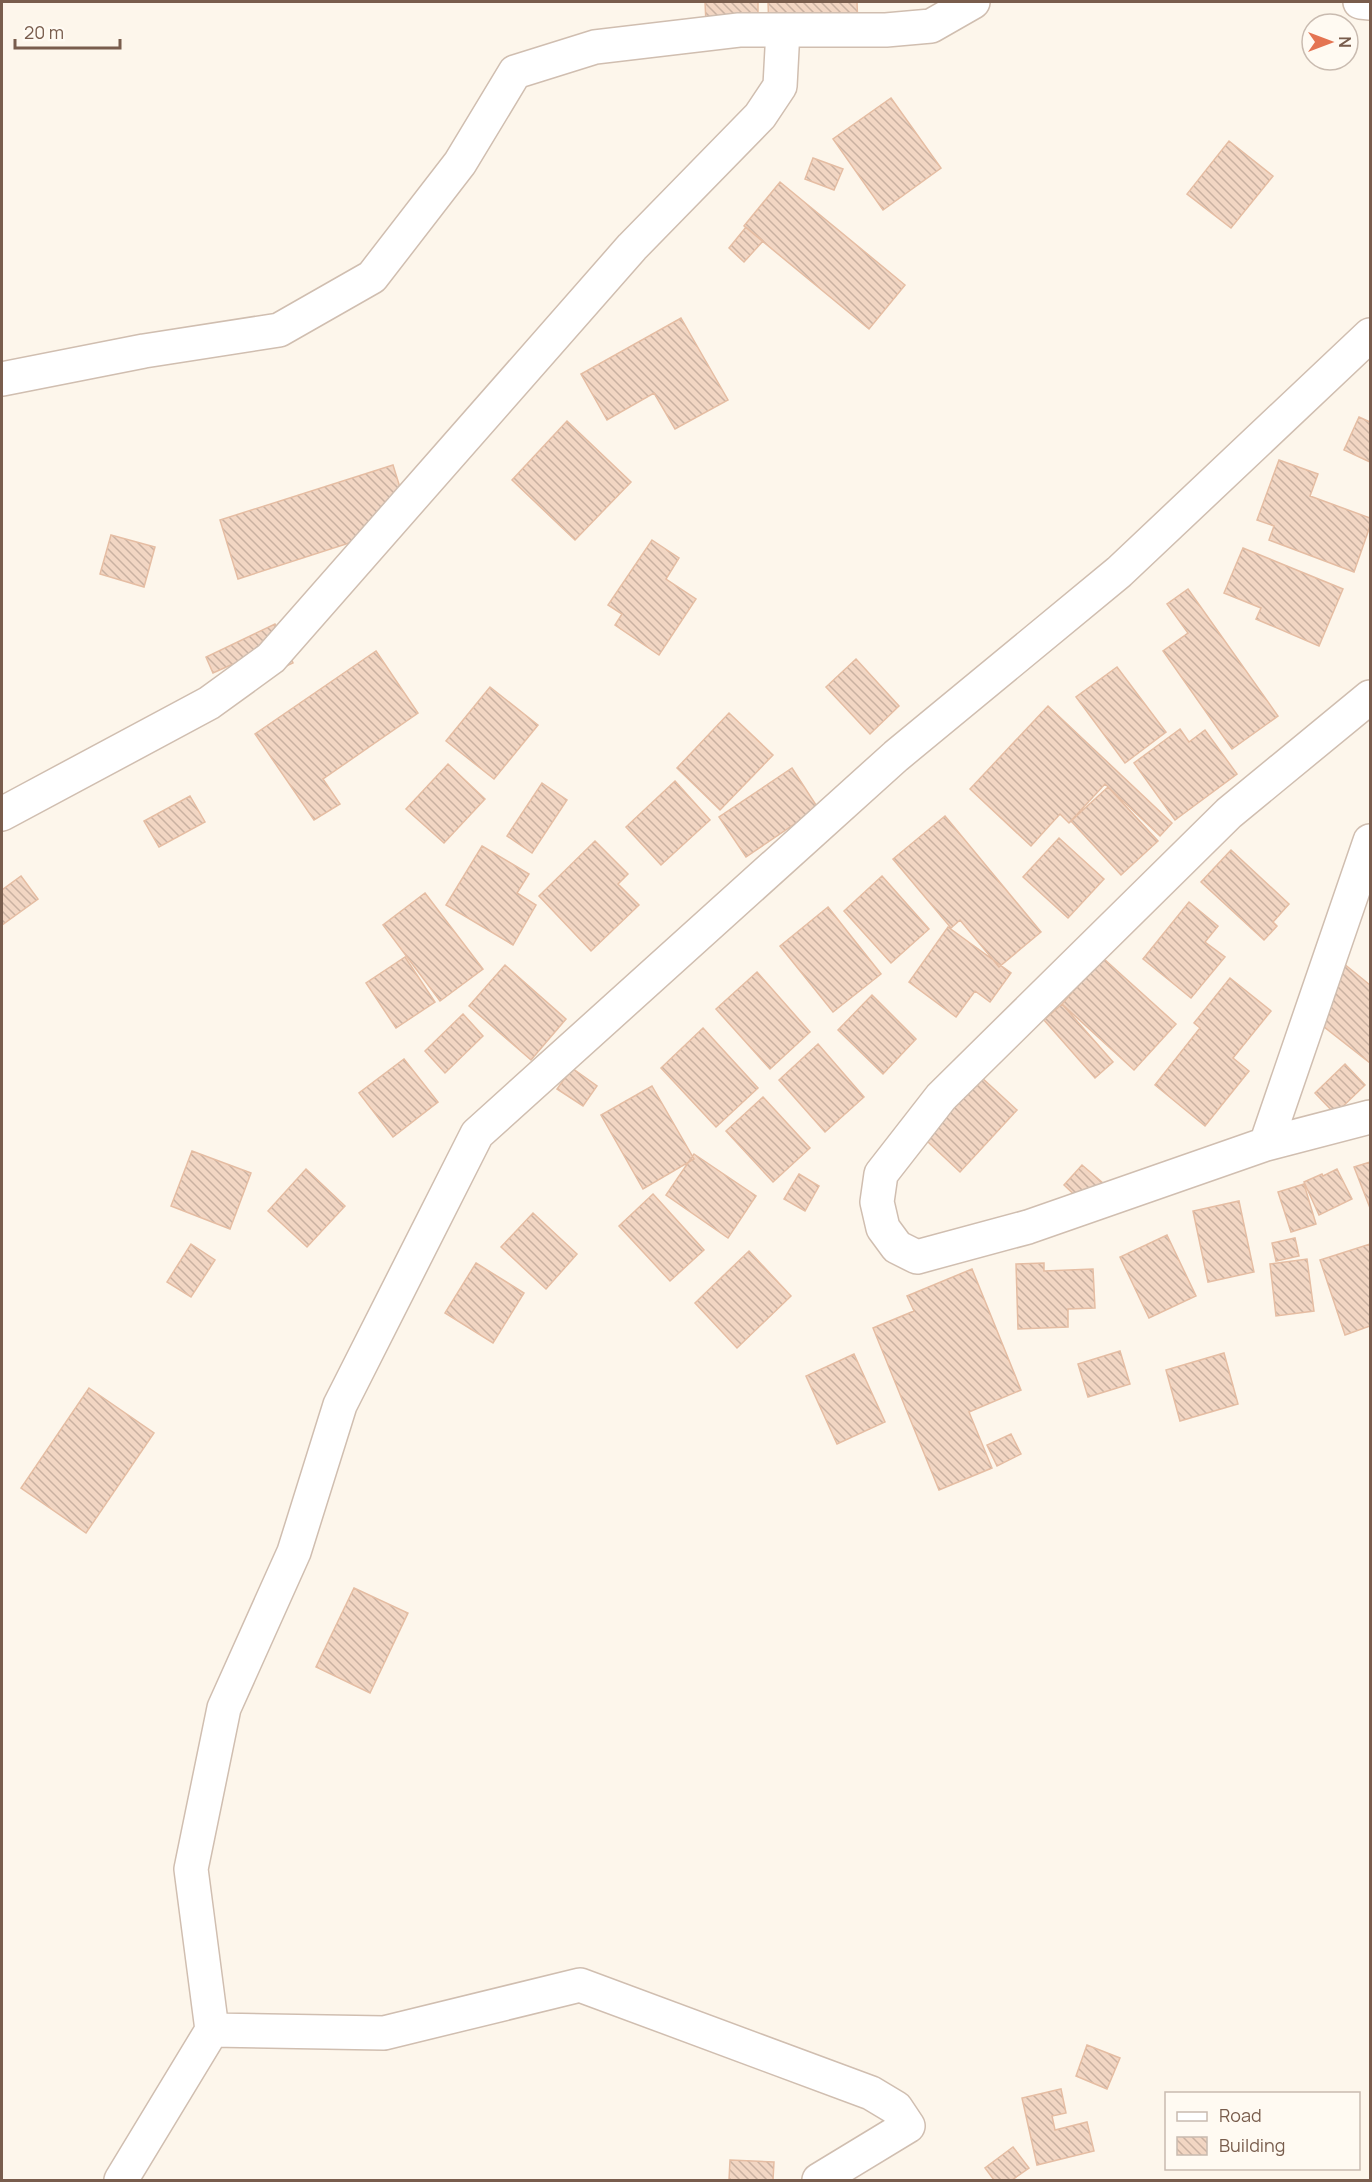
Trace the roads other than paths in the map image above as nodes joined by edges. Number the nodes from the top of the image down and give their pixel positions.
1 (973, 2) edge
2 (1360, 2) edge
3 (1371, 3) edge
4 (783, 30) junction
5 (1371, 335) edge
6 (2, 379) edge
7 (1371, 697) edge
8 (2, 814) edge
9 (1371, 841) edge
10 (1371, 1117) edge
11 (1266, 1144) junction
12 (212, 2030) junction
13 (122, 2181) edge
14 (819, 2181) edge

1 - 4 street
2 - 3 street
4 - 6 street
4 - 8 street
5 - 12 street
7 - 11 street
9 - 11 street
10 - 11 street
12 - 13 street
12 - 14 street

